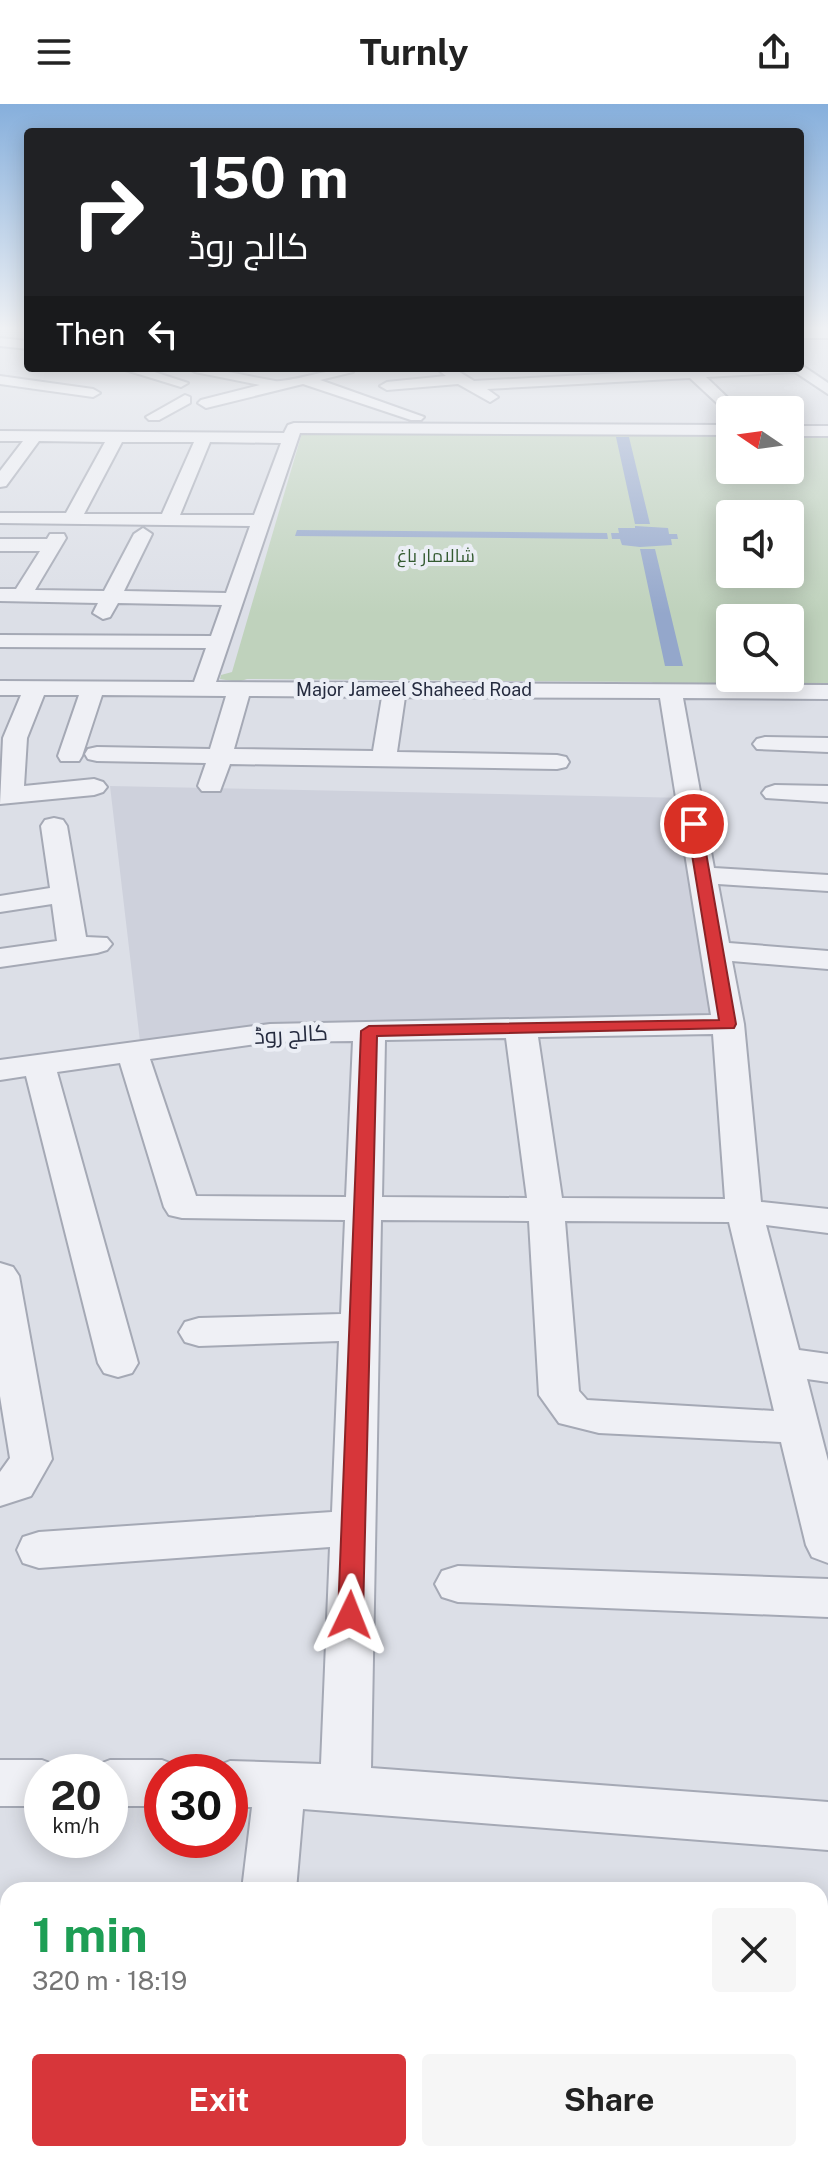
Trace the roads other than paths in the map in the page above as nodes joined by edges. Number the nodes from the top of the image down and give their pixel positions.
1 (255, 422) edge
2 (432, 422) edge
3 (528, 422) edge
4 (290, 425) junction
5 (447, 428) junction
6 (537, 428) junction
7 (716, 430) edge
8 (804, 431) edge
9 (828, 431) edge
10 (0, 436) edge
11 (35, 436) junction
12 (116, 437) junction
13 (204, 437) junction
14 (0, 482) edge
15 (0, 518) edge
16 (72, 519) junction
17 (169, 520) junction
18 (263, 521) junction
19 (143, 534) dead end
20 (0, 545) edge
21 (0, 595) edge
22 (22, 595) junction
23 (111, 597) junction
24 (234, 599) junction
25 (0, 641) edge
26 (88, 642) junction
27 (219, 642) junction
28 (0, 688) edge
29 (35, 688) junction
30 (93, 688) junction
31 (203, 688) junction
32 (240, 688) junction
33 (395, 689) junction
34 (670, 690) junction
35 (828, 692) edge
36 (765, 744) dead end
37 (828, 745) edge
38 (97, 754) dead end
39 (70, 756) dead end
40 (220, 756) junction
41 (384, 759) junction
42 (557, 762) dead end
43 (211, 786) dead end
44 (94, 787) dead end
45 (775, 793) dead end
46 (828, 794) edge
47 (5, 796) edge
48 (54, 826) dead end
49 (703, 875) junction
50 (828, 883) edge
51 (64, 894) junction
52 (0, 904) edge
53 (715, 951) junction
54 (0, 958) edge
55 (828, 960) edge
56 (728, 1024) junction
57 (521, 1029) junction
58 (369, 1031) junction
59 (132, 1052) junction
60 (39, 1065) junction
61 (0, 1070) edge
62 (364, 1208) junction
63 (546, 1209) junction
64 (744, 1211) junction
65 (828, 1221) edge
66 (0, 1276) edge
67 (360, 1327) junction
68 (199, 1332) dead end
69 (780, 1362) junction
70 (118, 1363) dead end
71 (828, 1368) edge
72 (798, 1427) junction
73 (0, 1489) edge
74 (353, 1528) junction
75 (828, 1545) edge
76 (39, 1550) dead end
77 (458, 1584) dead end
78 (828, 1598) edge
79 (0, 1783) edge
80 (24, 1783) edge
81 (248, 1784) edge
82 (280, 1784) junction
83 (345, 1789) junction
84 (828, 1826) edge
85 (270, 1882) edge

1 - 4 street
2 - 5 street
3 - 6 street
4 - 5 street
4 - 13 street
4 - 18 street
5 - 6 street
6 - 7 street
8 - 9 street
10 - 11 street
11 - 12 street
11 - 14 street
12 - 13 street
12 - 16 street
13 - 17 street
15 - 16 street
16 - 17 street
17 - 18 street
18 - 24 street
19 - 23 street
20 - 22 street
21 - 22 street
22 - 23 street
23 - 24 street
23 - 26 street
24 - 27 street
25 - 26 street
26 - 27 street
27 - 31 street
28 - 29 street, Major Jameel Shaheed Road
29 - 30 street, Major Jameel Shaheed Road
29 - 47 street
30 - 31 street, Major Jameel Shaheed Road
30 - 39 street
31 - 32 street, Major Jameel Shaheed Road
32 - 33 street, Major Jameel Shaheed Road
32 - 40 street
33 - 34 street, Major Jameel Shaheed Road
33 - 41 street
34 - 35 street, Major Jameel Shaheed Road
34 - 49 street
36 - 37 street
38 - 40 street
40 - 41 street
40 - 43 street
41 - 42 street
44 - 47 street
45 - 46 street
48 - 51 street
49 - 50 street
49 - 53 street
51 - 52 street
51 - 54 street
53 - 55 street
53 - 56 street
56 - 57 street, کالج روڈ
56 - 64 street
57 - 58 street, کالج روڈ
57 - 63 street
58 - 59 street, کالج روڈ
58 - 62 street
59 - 60 street, کالج روڈ
59 - 62 street
60 - 61 street, کالج روڈ
60 - 70 street
62 - 63 street
62 - 67 street
63 - 64 street
63 - 72 street
64 - 65 street
64 - 69 street
66 - 73 street
67 - 68 street
67 - 74 street
69 - 71 street
69 - 72 street
72 - 75 street
74 - 76 street
74 - 83 street
77 - 78 street
79 - 80 street
81 - 82 street
82 - 83 street
82 - 85 street
83 - 84 street

